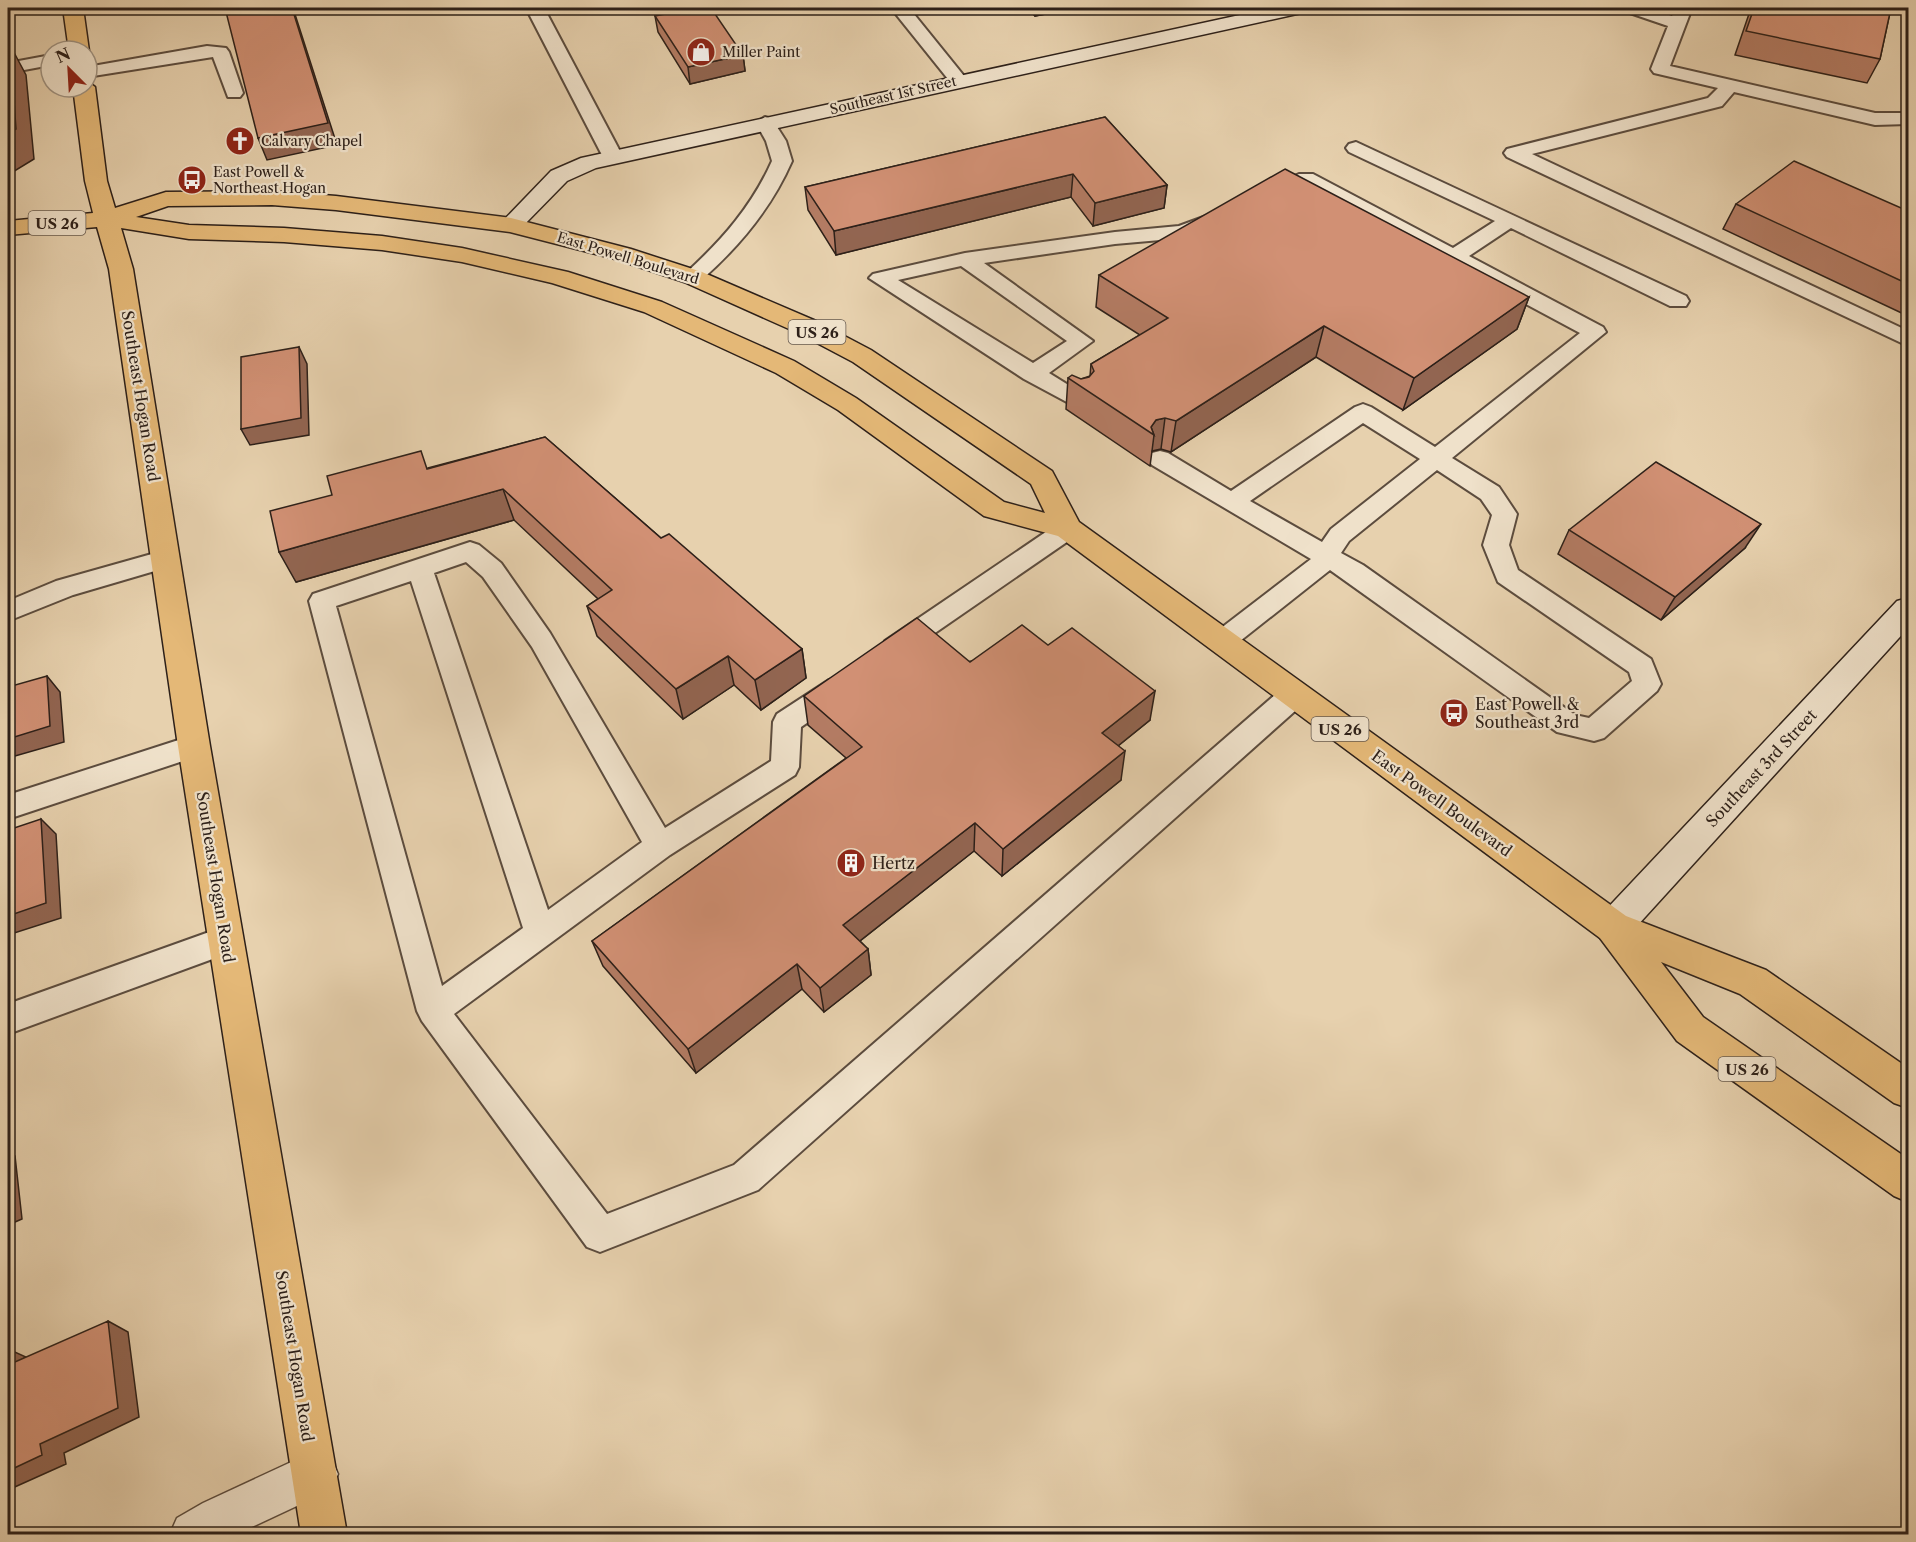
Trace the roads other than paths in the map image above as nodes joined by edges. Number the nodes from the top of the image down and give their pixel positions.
1 (73, 8) edge
2 (536, 8) edge
3 (900, 8) edge
4 (1298, 8) edge
5 (1633, 8) edge
6 (1681, 16) edge
7 (77, 39) edge
8 (39, 62) edge
9 (8, 68) edge
10 (99, 70) edge
11 (958, 80) junction
12 (1731, 86) junction
13 (234, 93) dead end
14 (86, 99) edge
15 (1908, 119) edge
16 (765, 123) junction
17 (1356, 148) dead end
18 (613, 157) junction
19 (1255, 201) edge
20 (1224, 214) edge
21 (107, 219) junction
22 (1510, 220) junction
23 (511, 225) junction
24 (8, 228) edge
25 (1455, 256) junction
26 (964, 259) junction
27 (693, 277) junction
28 (1678, 301) dead end
29 (653, 307) junction
30 (1908, 339) edge
31 (1032, 374) junction
32 (1078, 401) edge
33 (1160, 459) edge
34 (1436, 460) junction
35 (1232, 502) junction
36 (1068, 529) junction
37 (1324, 558) junction
38 (166, 559) junction
39 (420, 568) junction
40 (1908, 609) edge
41 (8, 611) edge
42 (1221, 642) junction
43 (1294, 695) junction
44 (194, 746) junction
45 (8, 807) edge
46 (660, 846) junction
47 (1613, 927) junction
48 (540, 931) junction
49 (226, 940) junction
50 (433, 1011) junction
51 (8, 1018) edge
52 (1908, 1090) edge
53 (1908, 1182) edge
54 (315, 1474) junction
55 (193, 1534) edge
56 (324, 1534) edge

1 - 7 main road
2 - 18 lane
3 - 11 lane
4 - 11 street, Southeast 1st Street
5 - 6 lane
6 - 12 lane
8 - 9 lane
10 - 13 lane
11 - 16 street, Southeast 1st Street
12 - 15 lane
12 - 30 lane
14 - 21 main road, Southeast Hogan Road
16 - 18 street, Southeast 1st Street
16 - 27 lane
17 - 22 lane
18 - 23 street, Southeast 1st Street
19 - 25 lane
20 - 26 lane
21 - 23 main road, East Powell Boulevard / US 26
21 - 24 main road, East Powell Boulevard / US 26
21 - 29 main road, East Powell Boulevard / US 26
21 - 38 main road, Southeast Hogan Road
22 - 25 lane
22 - 28 lane
23 - 27 main road, East Powell Boulevard / US 26
25 - 34 lane
26 - 31 lane
26 - 31 lane
27 - 29 main road
27 - 36 main road, East Powell Boulevard / US 26
29 - 36 main road, East Powell Boulevard / US 26
31 - 32 lane
33 - 35 lane
34 - 35 lane
34 - 37 lane
34 - 37 lane
35 - 37 lane
36 - 42 main road, East Powell Boulevard / US 26
36 - 46 lane
37 - 42 lane
38 - 41 lane
38 - 44 main road, Southeast Hogan Road
39 - 46 lane
39 - 48 lane
39 - 50 lane
40 - 47 street, Southeast 3rd Street
42 - 43 main road, East Powell Boulevard / US 26
43 - 47 main road, East Powell Boulevard / US 26
43 - 50 lane
44 - 45 lane
44 - 49 main road, Southeast Hogan Road
46 - 48 lane
47 - 52 main road, East Powell Boulevard / US 26
47 - 53 main road, East Powell Boulevard / US 26
48 - 50 lane
49 - 51 lane
49 - 54 main road, Southeast Hogan Road
54 - 55 street
54 - 56 main road, Southeast Hogan Road

